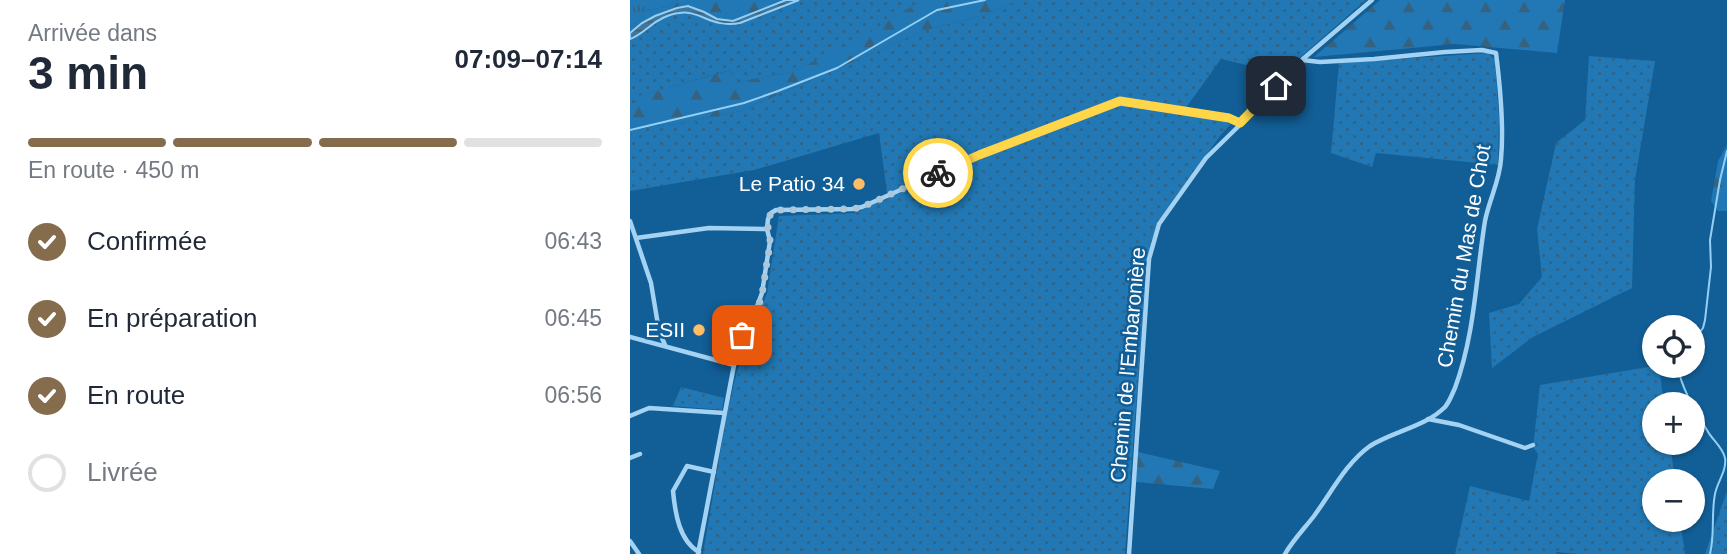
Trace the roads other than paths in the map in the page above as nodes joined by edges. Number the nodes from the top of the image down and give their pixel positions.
1 (1372, 0) edge
2 (1302, 60) junction
3 (1240, 123) junction
4 (630, 221) edge
5 (767, 229) junction
6 (636, 238) junction
7 (659, 331) junction
8 (630, 337) edge
9 (651, 342) junction
10 (665, 345) junction
11 (734, 365) junction
12 (724, 413) junction
13 (630, 416) edge
14 (1428, 419) junction
15 (1533, 445) dead end
16 (640, 454) dead end
17 (630, 458) edge
18 (714, 472) junction
19 (630, 541) edge
20 (699, 553) edge
21 (639, 554) edge
22 (1129, 554) edge
23 (1284, 554) edge

1 - 2 street, Chemin de l'Embaronière
2 - 3 street, Chemin de l'Embaronière
2 - 14 street, Chemin du Mas de Chot
3 - 5 street
3 - 22 street, Chemin de l'Embaronière
4 - 6 street
5 - 6 street
5 - 11 street
6 - 7 street
7 - 9 street
7 - 10 street
8 - 9 street
9 - 10 street
10 - 11 street
11 - 12 street
12 - 13 street
12 - 18 street
14 - 15 street
14 - 23 street, Chemin du Mas de Chot
16 - 17 street
18 - 20 street
18 - 20 street
19 - 21 street

